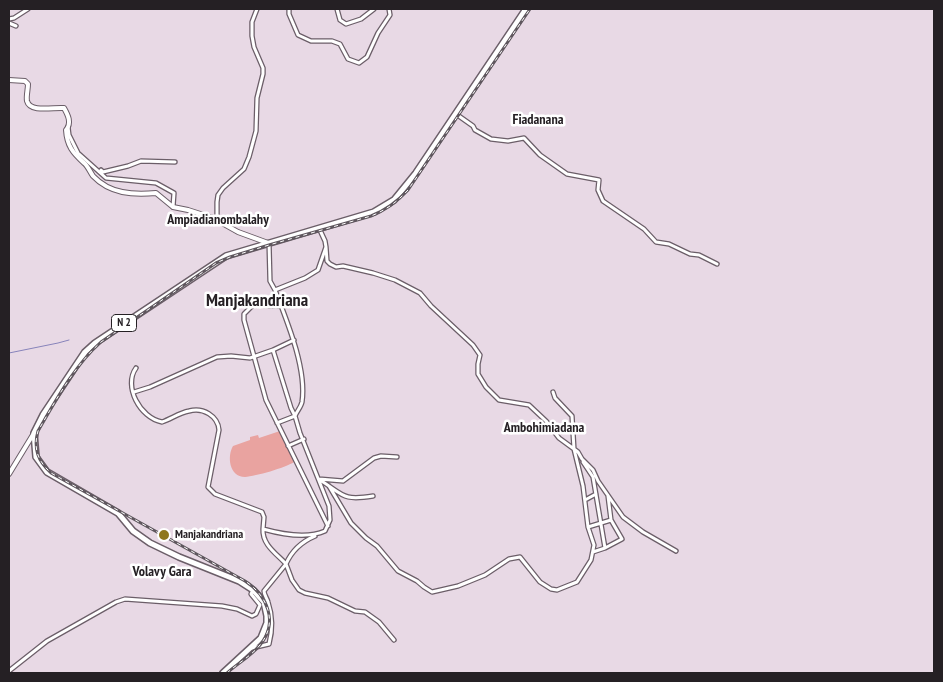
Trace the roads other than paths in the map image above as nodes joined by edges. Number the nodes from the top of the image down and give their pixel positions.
1 (28, 9) edge
2 (258, 9) edge
3 (289, 9) edge
4 (337, 9) edge
5 (374, 9) edge
6 (389, 9) edge
7 (526, 9) edge
8 (9, 19) edge
9 (9, 23) edge
10 (16, 26) dead end
11 (9, 80) edge
12 (456, 114) junction
13 (68, 127) junction
14 (175, 162) dead end
15 (95, 168) junction
16 (173, 208) junction
17 (217, 220) junction
18 (319, 228) junction
19 (269, 243) junction
20 (326, 247) junction
21 (717, 264) dead end
22 (275, 290) junction
23 (281, 306) junction
24 (294, 340) junction
25 (273, 350) junction
26 (254, 357) junction
27 (136, 368) dead end
28 (134, 392) junction
29 (553, 392) dead end
30 (295, 416) junction
31 (277, 423) junction
32 (34, 433) junction
33 (304, 440) junction
34 (288, 446) junction
35 (574, 449) junction
36 (397, 457) dead end
37 (582, 459) junction
38 (9, 474) edge
39 (318, 479) junction
40 (329, 486) junction
41 (596, 494) junction
42 (608, 495) junction
43 (373, 496) dead end
44 (585, 500) junction
45 (611, 520) junction
46 (600, 524) junction
47 (328, 527) junction
48 (588, 527) junction
49 (263, 529) junction
50 (318, 534) junction
51 (605, 548) junction
52 (676, 551) dead end
53 (593, 552) junction
54 (286, 564) junction
55 (253, 590) junction
56 (394, 640) dead end
57 (251, 648) junction
58 (9, 671) edge
59 (223, 673) edge

1 - 8 street
2 - 17 street
3 - 6 street
4 - 5 street
7 - 12 main road, N 2
9 - 10 street
11 - 13 street
12 - 18 main road, N 2
12 - 21 street
13 - 15 street
13 - 16 street
14 - 15 street
15 - 16 street
16 - 17 street
17 - 19 street
18 - 19 main road, N 2
18 - 20 street
19 - 22 street
19 - 32 main road, N 2
20 - 22 street
20 - 35 street
22 - 23 street
23 - 24 street
23 - 26 street
24 - 25 street
24 - 30 street
25 - 26 street
25 - 30 street
26 - 28 street
26 - 31 street
27 - 28 street
28 - 49 street
29 - 35 street
30 - 31 street
30 - 33 street
31 - 34 street
32 - 38 street
32 - 55 main road
33 - 34 street
33 - 39 street
34 - 47 street
35 - 37 street
35 - 44 street
36 - 39 street
37 - 41 street
37 - 42 street
39 - 40 street
39 - 47 street
40 - 43 street
40 - 53 street
41 - 44 street
41 - 46 street
42 - 45 street
42 - 52 street
44 - 48 street
45 - 46 street
45 - 51 street
46 - 48 street
46 - 51 street
47 - 50 street
48 - 53 street
49 - 50 street
49 - 54 street
50 - 54 street
51 - 53 street
54 - 56 street
54 - 57 street
55 - 57 main road
55 - 58 street
57 - 59 main road

